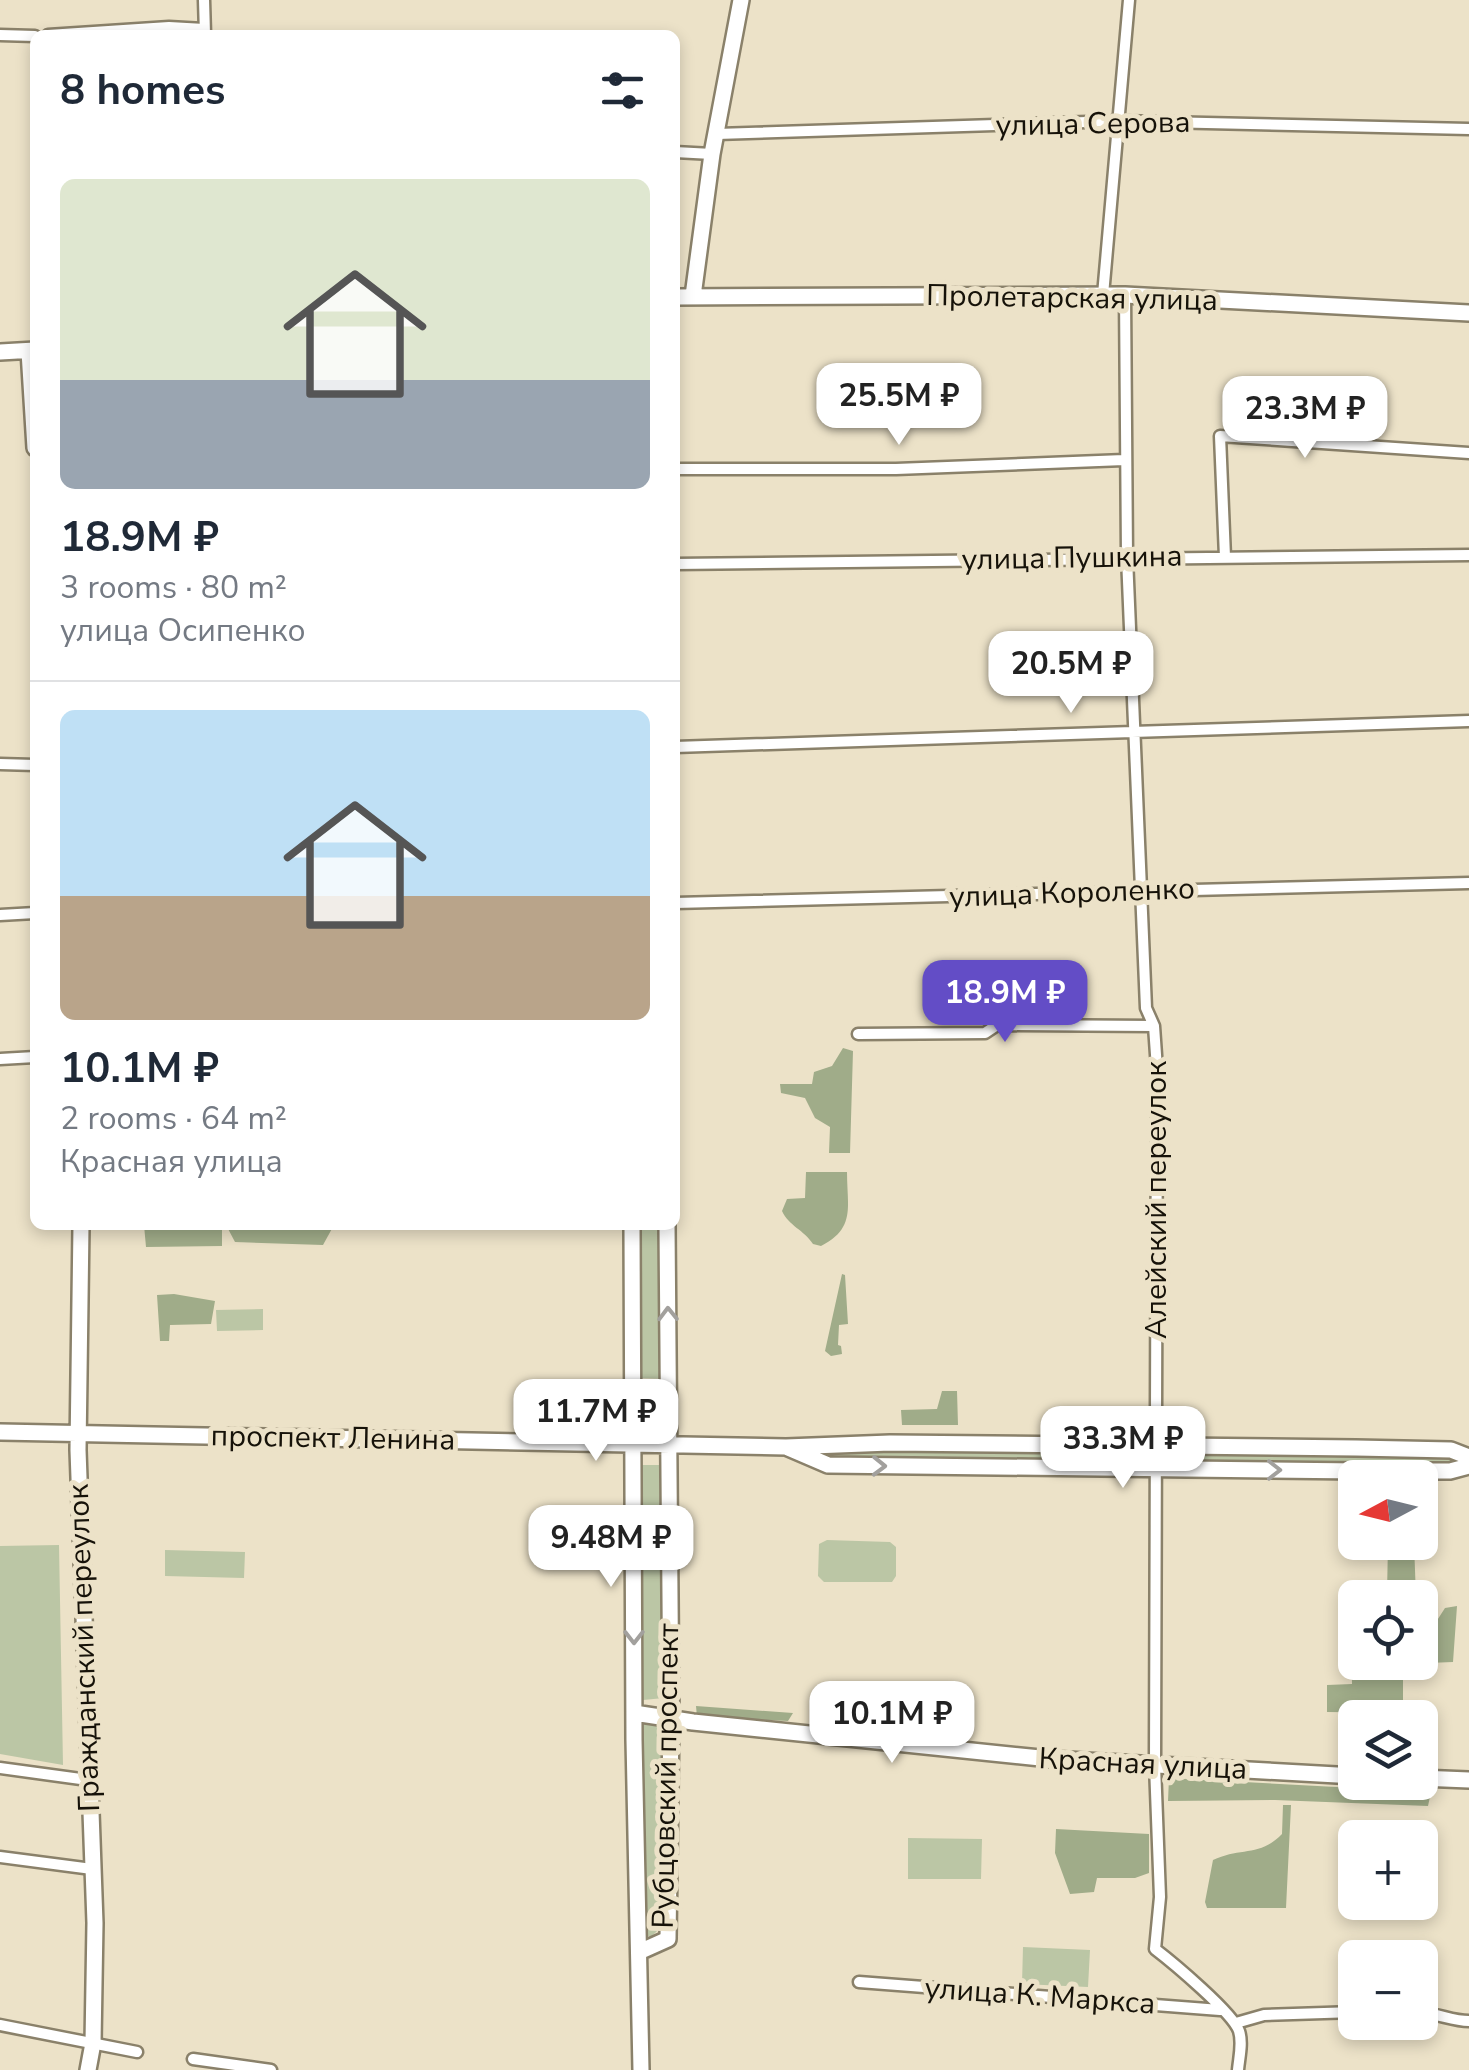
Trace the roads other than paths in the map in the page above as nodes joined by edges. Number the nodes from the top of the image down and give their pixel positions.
1 (204, 0) edge
2 (741, 0) edge
3 (1129, 0) edge
4 (0, 23) edge
5 (115, 30) edge
6 (193, 30) edge
7 (205, 30) edge
8 (0, 35) edge
9 (30, 36) edge
10 (1119, 121) junction
11 (1469, 129) edge
12 (717, 134) junction
13 (680, 152) edge
14 (712, 154) junction
15 (1103, 295) junction
16 (1124, 295) junction
17 (693, 296) junction
18 (680, 297) edge
19 (1469, 313) edge
20 (30, 350) edge
21 (0, 352) edge
22 (1469, 452) edge
23 (1124, 460) junction
24 (680, 469) edge
25 (1469, 555) edge
26 (1127, 557) junction
27 (1225, 557) junction
28 (680, 564) edge
29 (1469, 721) edge
30 (1136, 734) junction
31 (680, 747) edge
32 (0, 764) edge
33 (30, 765) edge
34 (1469, 883) edge
35 (1143, 890) junction
36 (680, 903) edge
37 (30, 912) edge
38 (0, 915) edge
39 (1154, 1026) junction
40 (858, 1034) dead end
41 (30, 1058) edge
42 (0, 1059) edge
43 (80, 1230) edge
44 (632, 1230) edge
45 (667, 1230) edge
46 (0, 1432) edge
47 (78, 1433) junction
48 (632, 1442) junction
49 (670, 1443) junction
50 (815, 1443) junction
51 (786, 1447) junction
52 (1157, 1447) junction
53 (1462, 1454) edge
54 (815, 1462) junction
55 (1157, 1468) junction
56 (1462, 1468) edge
57 (634, 1713) junction
58 (672, 1719) junction
59 (1155, 1764) junction
60 (0, 1768) edge
61 (1338, 1775) edge
62 (1438, 1779) edge
63 (88, 1780) junction
64 (1469, 1780) edge
65 (0, 1857) edge
66 (92, 1868) junction
67 (639, 1952) junction
68 (859, 1982) dead end
69 (1221, 2010) junction
70 (1338, 2013) edge
71 (1438, 2014) edge
72 (1469, 2021) edge
73 (1236, 2023) junction
74 (0, 2024) edge
75 (93, 2043) junction
76 (137, 2052) dead end
77 (193, 2060) dead end
78 (255, 2069) edge
79 (88, 2070) edge
80 (271, 2070) edge
81 (640, 2070) edge
82 (1238, 2070) edge

1 - 7 street
2 - 12 street
3 - 10 street
4 - 8 street
5 - 6 street
8 - 9 street
10 - 11 street, улица Серова
10 - 12 street, улица Серова
10 - 15 street
12 - 14 street
13 - 14 street
14 - 17 street
15 - 16 street, Пролетарская улица
15 - 17 street, Пролетарская улица
16 - 19 street, Пролетарская улица
16 - 23 street, Алейский переулок
17 - 18 street, Пролетарская улица
20 - 21 street
22 - 27 street
23 - 24 street
23 - 26 street, Алейский переулок
25 - 27 street, улица Пушкина
26 - 27 street, улица Пушкина
26 - 28 street, улица Пушкина
26 - 30 street, Алейский переулок
29 - 30 street
30 - 31 street
30 - 35 street, Алейский переулок
32 - 33 street
34 - 35 street, улица Короленко
35 - 36 street, улица Короленко
35 - 39 street, Алейский переулок
37 - 38 street
39 - 40 street
39 - 52 street, Алейский переулок
41 - 42 street
43 - 47 street, Гражданский переулок
44 - 48 street, Рубцовский проспект
49 -> 45 street, Рубцовский проспект
46 - 47 street, проспект Ленина
47 - 48 street, проспект Ленина
47 - 63 street, Гражданский переулок
48 - 49 street, проспект Ленина
48 -> 57 street, Рубцовский проспект
49 - 51 street, проспект Ленина
49 - 58 street, Рубцовский проспект
50 - 51 street, проспект Ленина
50 - 52 street, проспект Ленина
50 - 54 street
51 - 54 street, проспект Ленина
52 - 53 street, проспект Ленина
52 - 55 street, Алейский переулок
53 - 56 street
54 -> 55 street, проспект Ленина
55 -> 56 street, проспект Ленина
55 - 59 street, Алейский переулок
57 - 58 street, Красная улица
57 - 67 street, Рубцовский проспект
58 - 59 street, Красная улица
58 - 67 street, Рубцовский проспект
59 - 61 street, Красная улица
59 - 69 street, Алейский переулок
60 - 63 street
62 - 64 street
63 - 66 street, Гражданский переулок
65 - 66 street
66 - 75 street, Гражданский переулок
67 - 81 street, Рубцовский проспект
68 - 69 street, улица К. Маркса
69 - 73 street, Алейский переулок
70 - 73 street
71 - 72 street
73 - 82 street
74 - 75 street
75 - 76 street
75 - 79 street, Гражданский переулок
77 - 78 street
78 - 80 street

